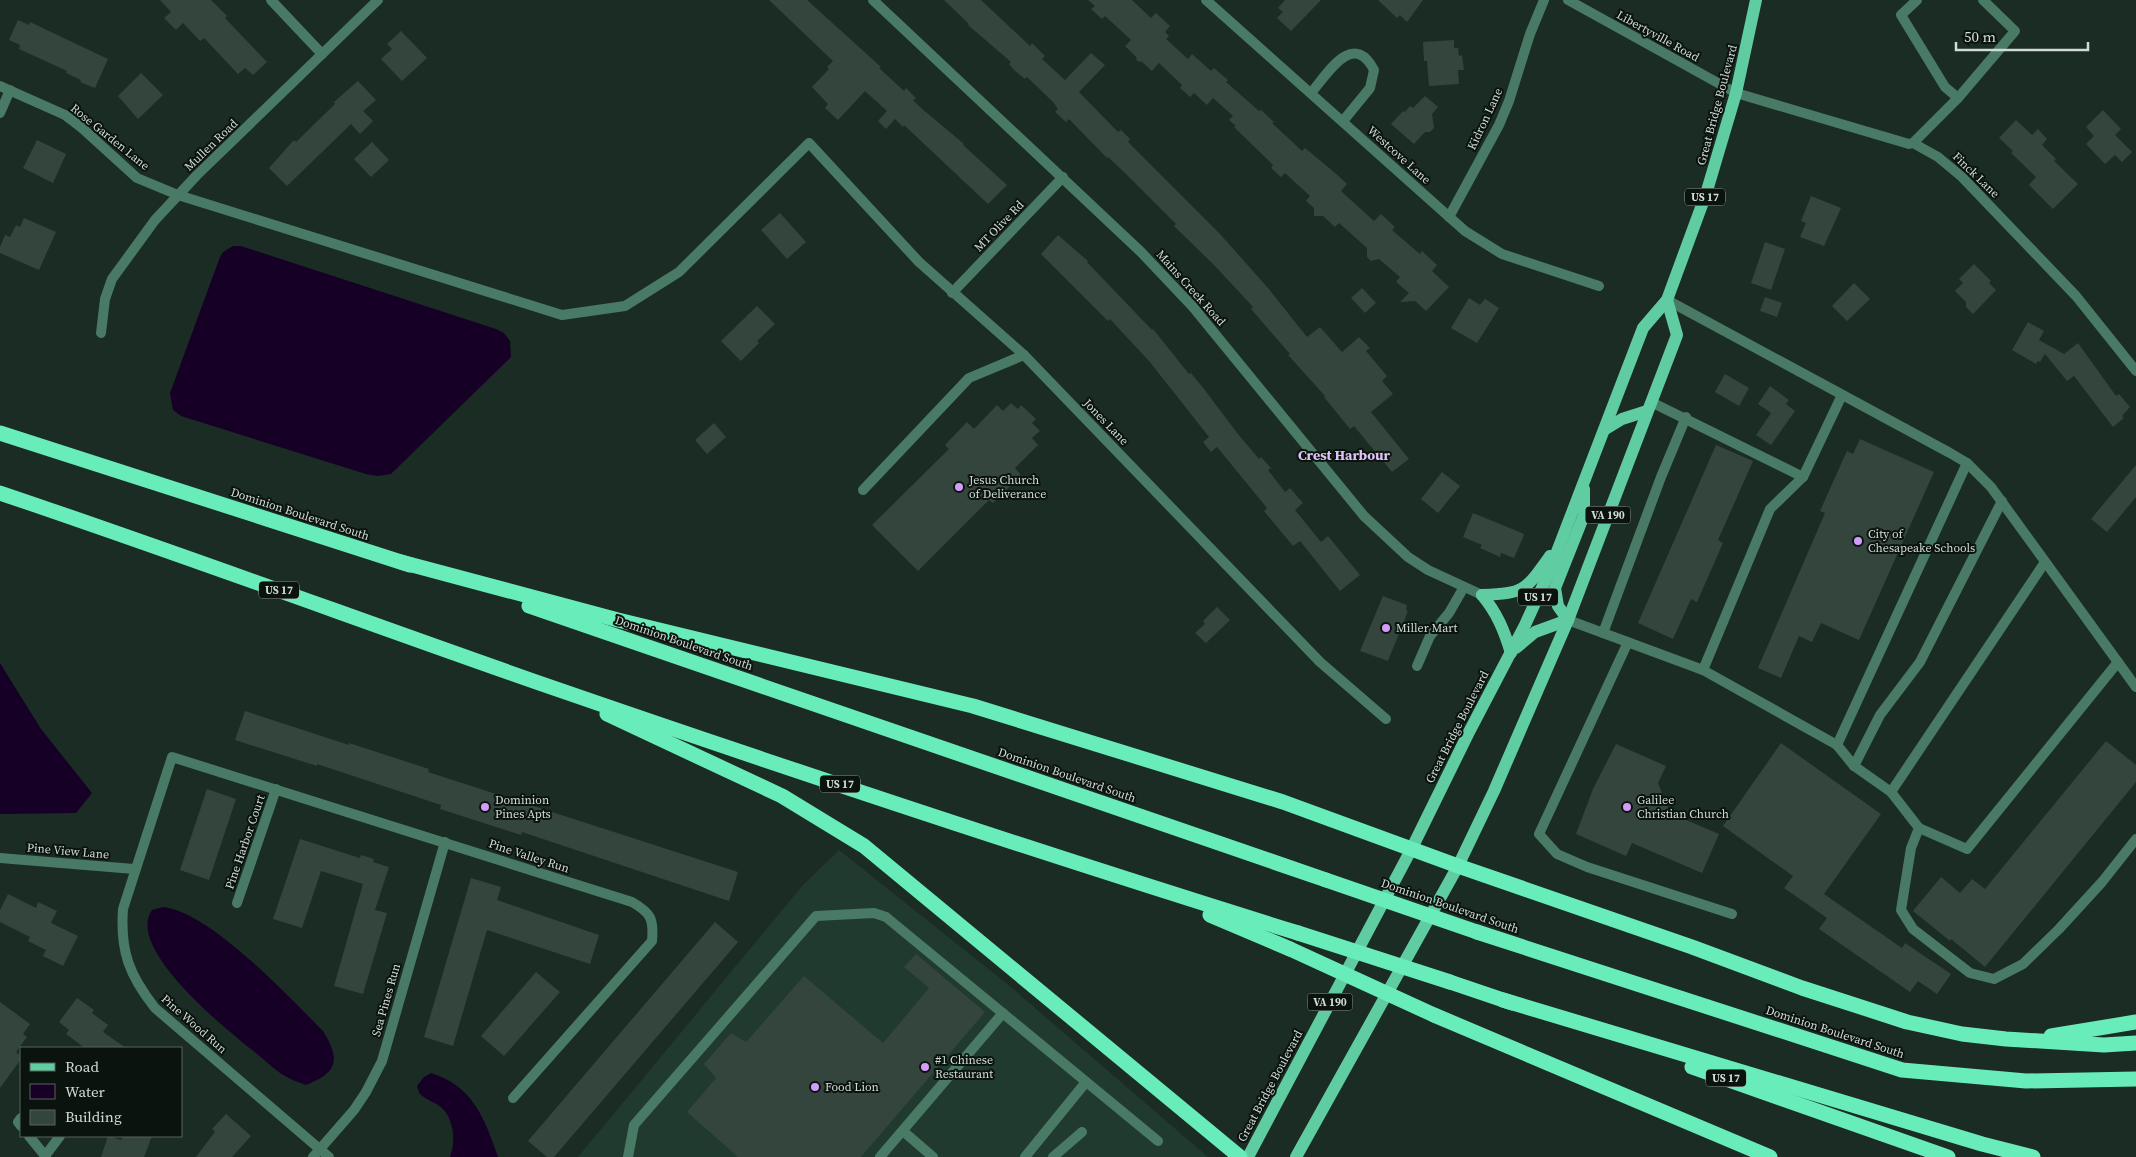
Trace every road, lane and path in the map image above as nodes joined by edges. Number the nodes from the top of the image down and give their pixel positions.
1 (271, 0) edge
2 (378, 0) edge
3 (873, 0) edge
4 (1206, 0) edge
5 (1544, 0) edge
6 (1568, 0) edge
7 (1756, 0) edge
8 (1917, 0) edge
9 (1982, 0) edge
10 (322, 54) junction
11 (0, 86) edge
12 (10, 90) junction
13 (1311, 93) junction
14 (1736, 93) junction
15 (1958, 98) junction
16 (0, 113) edge
17 (1343, 121) junction
18 (809, 143) joint
19 (1913, 144) junction
20 (1063, 177) junction
21 (178, 195) junction
22 (1449, 217) junction
23 (1599, 286) dead end
24 (952, 292) junction
25 (1667, 300) junction
26 (101, 333) dead end
27 (1024, 355) junction
28 (2136, 371) edge
29 (1842, 395) junction
30 (1649, 406) junction
31 (1686, 417) junction
32 (1604, 430) junction
33 (0, 433) edge
34 (1967, 464) junction
35 (1803, 476) junction
36 (1584, 482) junction
37 (863, 490) dead end
38 (0, 493) edge
39 (2002, 501) junction
40 (1562, 540) junction
41 (401, 562) junction
42 (2045, 562) junction
43 (1464, 586) junction
44 (1482, 595) junction
45 (1568, 620) junction
46 (1604, 633) junction
47 (1628, 642) junction
48 (1511, 653) junction
49 (2118, 662) junction
50 (1417, 666) dead end
51 (1702, 670) junction
52 (540, 683) junction
53 (2136, 687) edge
54 (1386, 719) dead end
55 (1837, 745) junction
56 (172, 757) joint
57 (1854, 766) junction
58 (276, 789) junction
59 (1890, 792) junction
60 (1919, 828) junction
61 (2136, 839) edge
62 (444, 842) junction
63 (1412, 848) junction
64 (0, 858) edge
65 (1458, 866) junction
66 (134, 869) junction
67 (1140, 884) junction
68 (237, 902) dead end
69 (1732, 914) dead end
70 (1503, 1000) junction
71 (1004, 1014) junction
72 (2136, 1022) edge
73 (2030, 1040) junction
74 (2136, 1043) edge
75 (2136, 1079) edge
76 (1086, 1082) junction
77 (513, 1098) dead end
78 (903, 1131) junction
79 (1082, 1132) dead end
80 (30, 1137) edge
81 (59, 1137) edge
82 (1158, 1141) dead end
83 (316, 1153) edge
84 (46, 1156) edge
85 (329, 1157) edge
86 (628, 1157) edge
87 (880, 1157) edge
88 (932, 1157) edge
89 (1025, 1157) edge
90 (1053, 1157) edge
91 (1240, 1157) edge
92 (1248, 1157) edge
93 (1296, 1157) edge
94 (1770, 1157) edge
95 (1948, 1157) edge
96 (2033, 1157) edge

1 - 10 street
2 - 10 street, Mullen Road
3 - 20 street, Mains Creek Road
4 - 13 street, Westcove Lane
5 - 22 street, Kidron Lane
6 - 14 street, Libertyville Road
7 - 14 main road, Great Bridge Boulevard / US 17
8 - 15 street
9 - 15 street
10 - 21 street, Mullen Road
11 - 12 street, Rose Garden Lane
12 - 16 street
12 - 21 street, Rose Garden Lane
13 - 17 street, Westcove Lane
13 - 17 street
14 - 19 street, Finck Lane
14 - 25 main road, Great Bridge Boulevard / US 17
15 - 19 street
17 - 22 street, Westcove Lane
18 - 21 street, Rose Garden Lane
18 - 24 street, Jones Lane
19 - 28 street, Finck Lane
20 - 24 street, MT Olive Rd
20 - 43 street, Mains Creek Road
21 - 26 street, Mullen Road
22 - 23 street, Westcove Lane
24 - 27 street, Jones Lane
25 - 29 street
25 - 30 main road, VA 190
25 - 32 main road, Great Bridge Boulevard / US 17
27 - 37 street
27 - 54 street, Jones Lane
29 - 34 street
29 - 35 street
30 - 31 street
30 - 32 main road
30 - 45 main road, VA 190
31 - 35 street
31 - 46 street
32 - 36 main road, Great Bridge Boulevard / US 17
33 - 41 highway, Dominion Boulevard South
34 - 39 street
34 - 55 street
35 - 51 street
36 - 40 main road, Great Bridge Boulevard / US 17
36 - 45 main road
38 - 52 highway, US 17
39 - 42 street
39 - 57 street
40 - 44 main road
40 - 48 main road, Great Bridge Boulevard / US 17
41 - 63 highway
41 - 75 highway, Dominion Boulevard South, bridge
42 - 49 street
42 - 59 street
43 - 44 street, Mains Creek Road
43 - 50 street
44 - 48 main road
45 - 46 street
45 - 48 main road
45 - 65 main road, VA 190
46 - 47 street
47 - 51 street
47 - 69 street
48 - 63 main road, Great Bridge Boulevard / US 17
49 - 53 street
49 - 60 street
51 - 55 street
52 - 67 highway, US 17
52 - 91 highway
55 - 57 street
56 - 58 street, Pine Valley Run
56 - 66 street, Pine Wood Run
57 - 59 street
58 - 62 street, Pine Valley Run
58 - 68 street, Pine Harbor Court
59 - 60 street
60 - 61 street
62 - 77 street, Pine Valley Run
62 - 83 street, Sea Pines Run
63 - 65 highway
63 - 92 main road, Great Bridge Boulevard / VA 190
64 - 66 street, Pine View Lane
65 - 73 highway
65 - 93 main road, VA 190
66 - 83 street, Pine Wood Run
67 - 70 highway, US 17, bridge
67 - 94 highway, bridge
70 - 95 highway, US 17
70 - 96 highway
71 - 76 street
71 - 78 street
71 - 86 street
72 - 73 highway
73 - 74 highway
76 - 82 street
76 - 89 street
78 - 87 street
78 - 88 street
79 - 90 street
80 - 84 street
81 - 84 street
83 - 85 street, Pine Wood Run

